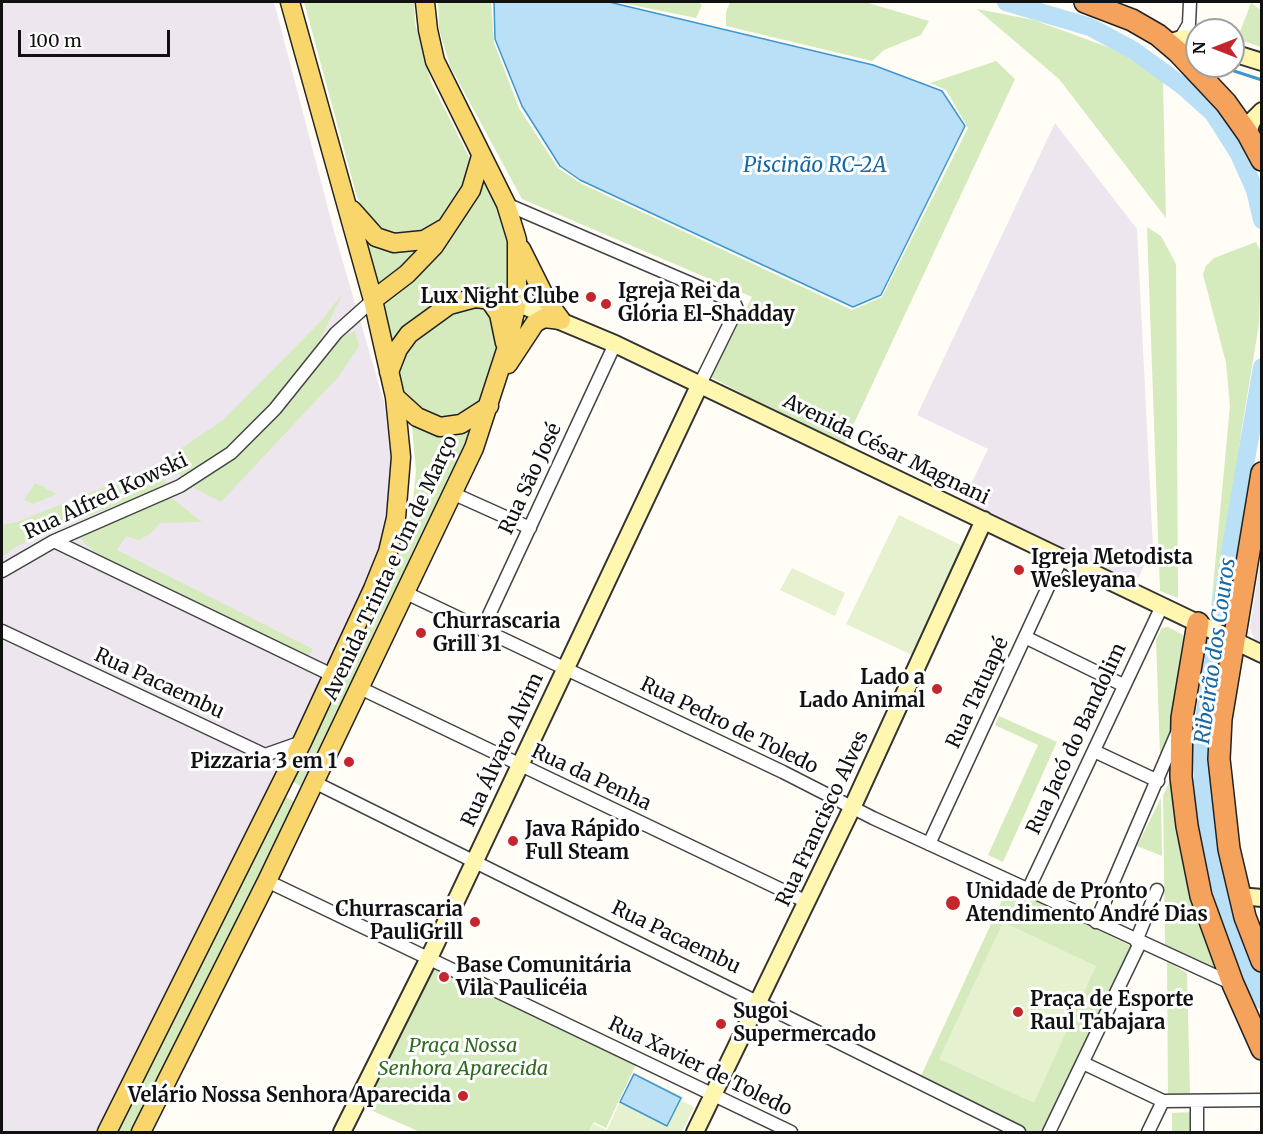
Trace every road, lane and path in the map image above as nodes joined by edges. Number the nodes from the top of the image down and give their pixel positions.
1 (290, 2) edge
2 (425, 2) edge
3 (1085, 2) edge
4 (1190, 2) edge
5 (1174, 41) junction
6 (1185, 41) edge
7 (1245, 57) edge
8 (1262, 63) edge
9 (1262, 111) edge
10 (1248, 134) junction
11 (482, 156) junction
12 (1262, 160) edge
13 (347, 203) junction
14 (506, 204) junction
15 (447, 227) junction
16 (517, 240) junction
17 (488, 298) junction
18 (374, 300) junction
19 (517, 303) junction
20 (561, 320) junction
21 (615, 344) junction
22 (506, 350) junction
23 (389, 372) junction
24 (498, 381) junction
25 (700, 384) junction
26 (395, 397) junction
27 (489, 406) junction
28 (1262, 473) edge
29 (452, 493) junction
30 (984, 520) junction
31 (530, 528) junction
32 (54, 541) junction
33 (1062, 557) junction
34 (2, 571) edge
35 (404, 592) junction
36 (1162, 606) junction
37 (1202, 625) junction
38 (482, 630) junction
39 (2, 631) edge
40 (1025, 637) junction
41 (1230, 640) junction
42 (1262, 654) edge
43 (564, 669) junction
44 (332, 675) junction
45 (1123, 685) junction
46 (360, 688) junction
47 (1182, 718) junction
48 (302, 742) junction
49 (1094, 751) junction
50 (518, 765) junction
51 (1158, 781) junction
52 (314, 782) junction
53 (852, 808) junction
54 (929, 844) junction
55 (475, 861) junction
56 (267, 881) junction
57 (1028, 890) junction
58 (1157, 890) dead end
59 (1239, 896) junction
60 (1262, 898) edge
61 (807, 902) junction
62 (1096, 922) junction
63 (1138, 942) junction
64 (429, 958) junction
65 (1262, 961) edge
66 (1233, 984) junction
67 (760, 1002) junction
68 (1262, 1049) edge
69 (1083, 1063) junction
70 (713, 1094) junction
71 (1262, 1100) edge
72 (1163, 1101) junction
73 (1197, 1102) junction
74 (107, 1132) edge
75 (141, 1132) edge
76 (342, 1132) edge
77 (695, 1132) edge
78 (791, 1132) edge
79 (1019, 1132) edge
80 (1049, 1132) edge
81 (1148, 1132) edge
82 (1197, 1132) edge

1 - 13 main road, Avenida Trinta e Um de Março
2 - 11 main road, Avenida Trinta e Um de Março
3 - 5 highway
4 - 5 street
5 - 6 street
5 - 10 highway
7 - 8 street
9 - 10 street
10 - 12 highway
11 - 14 main road, Avenida Trinta e Um de Março
11 - 15 main road
13 - 15 main road
13 - 18 main road, Avenida Trinta e Um de Março
14 - 16 main road, Avenida Trinta e Um de Março
14 - 25 street
15 - 18 main road
16 - 19 main road, Avenida Trinta e Um de Março
16 - 20 main road
17 - 19 main road
17 - 22 main road
17 - 23 main road
18 - 23 main road, Avenida Trinta e Um de Março
18 - 32 street, Rua Alfred Kowski
19 - 20 street, Avenida César Magnani
19 - 22 main road, Avenida Trinta e Um de Março
20 - 21 street, Avenida César Magnani
20 - 24 main road
21 - 25 street, Avenida César Magnani
21 - 31 street, Rua São José
22 - 24 main road, Avenida Trinta e Um de Março
23 - 26 main road, Avenida Trinta e Um de Março
24 - 27 main road, Avenida Trinta e Um de Março
25 - 30 street, Avenida César Magnani
25 - 43 street, Rua Álvaro Alvim
26 - 27 main road
26 - 44 main road, Avenida Trinta e Um de Março
27 - 29 main road, Avenida Trinta e Um de Março
28 - 41 highway
29 - 31 street
29 - 35 main road, Avenida Trinta e Um de Março
30 - 33 street, Avenida César Magnani
30 - 53 street, Rua Francisco Alves
31 - 38 street, Rua São José
32 - 34 street, Rua Alfred Kowski
32 - 44 street
33 - 36 street, Avenida César Magnani
33 - 40 street, Rua Tatuapé
35 - 38 street, Rua Pedro de Toledo
35 - 46 main road, Avenida Trinta e Um de Março
36 - 37 street, Avenida César Magnani
36 - 45 street, Rua Jacó do Bandolim
37 - 41 street, Avenida César Magnani
37 - 47 highway
38 - 43 street, Rua Pedro de Toledo
39 - 48 street, Rua Pacaembu
40 - 45 street
40 - 54 street, Rua Tatuapé
41 - 42 street, Avenida César Magnani
41 - 59 highway
43 - 50 street, Rua Álvaro Alvim
43 - 53 street, Rua Pedro de Toledo
44 - 48 main road, Avenida Trinta e Um de Março
45 - 49 street, Rua Jacó do Bandolim
46 - 50 street, Rua da Penha
46 - 52 main road, Avenida Trinta e Um de Março
47 - 51 street
47 - 66 highway
48 - 74 main road, Avenida Trinta e Um de Março
49 - 51 street
49 - 57 street, Rua Jacó do Bandolim
50 - 55 street, Rua Álvaro Alvim
50 - 61 street, Rua da Penha
51 - 62 street
52 - 55 street, Rua Pacaembu
52 - 56 main road, Avenida Trinta e Um de Março
53 - 54 street, Rua Pedro de Toledo
53 - 61 street, Rua Francisco Alves
54 - 57 street, Rua Pedro de Toledo
55 - 64 street, Rua Álvaro Alvim
55 - 67 street, Rua Pacaembu
56 - 64 street, Rua Xavier de Toledo
56 - 75 main road, Avenida Trinta e Um de Março
57 - 62 street, Rua Pedro de Toledo
58 - 63 street
59 - 60 street
59 - 65 highway
61 - 67 street, Rua Francisco Alves
62 - 63 street, Rua Pedro de Toledo
63 - 66 street, Rua Pedro de Toledo
63 - 69 street
64 - 70 street, Rua Xavier de Toledo
64 - 76 street, Rua Álvaro Alvim
66 - 68 highway
67 - 70 street, Rua Francisco Alves
67 - 79 street, Rua Pacaembu
69 - 72 street
69 - 80 street
70 - 77 street, Rua Francisco Alves
70 - 78 street, Rua Xavier de Toledo
71 - 73 street
72 - 73 street
72 - 81 street
73 - 82 street

